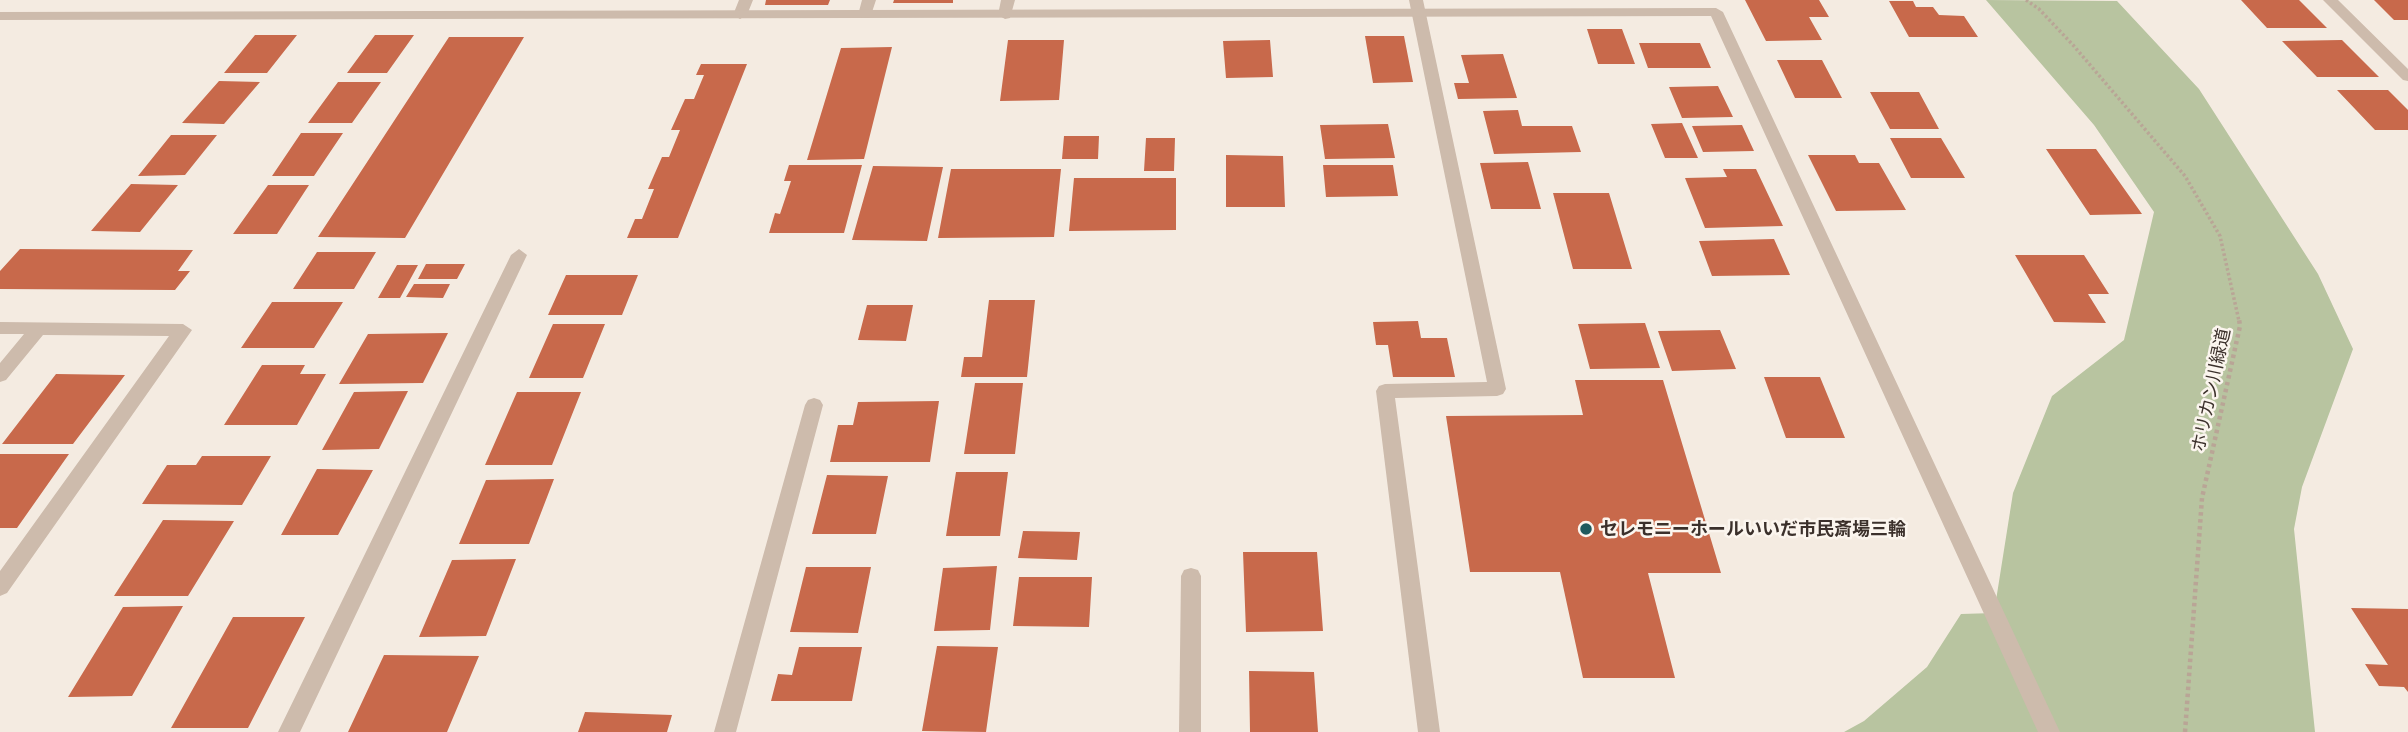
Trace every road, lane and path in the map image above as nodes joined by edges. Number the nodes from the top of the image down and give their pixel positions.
1 (746, 0) edge
2 (2025, 0) edge
3 (2330, 0) edge
4 (1417, 6) edge
5 (867, 7) edge
6 (1007, 7) edge
7 (740, 15) junction
8 (0, 16) edge
9 (2408, 77) edge
10 (519, 256) dead end
11 (0, 328) edge
12 (38, 328) junction
13 (0, 375) edge
14 (814, 405) dead end
15 (1191, 576) dead end
16 (0, 587) edge
17 (289, 732) edge
18 (725, 732) edge
19 (1190, 732) edge
20 (1429, 732) edge
21 (2049, 732) edge
22 (2185, 732) edge

1 - 7 street
2 - 22 path, ホリカン川緑道
3 - 9 street
4 - 6 street
4 - 20 street
4 - 21 street
5 - 6 street
5 - 7 street
7 - 8 street
10 - 17 street
11 - 12 street
12 - 13 street
12 - 16 street
14 - 18 street
15 - 19 street

